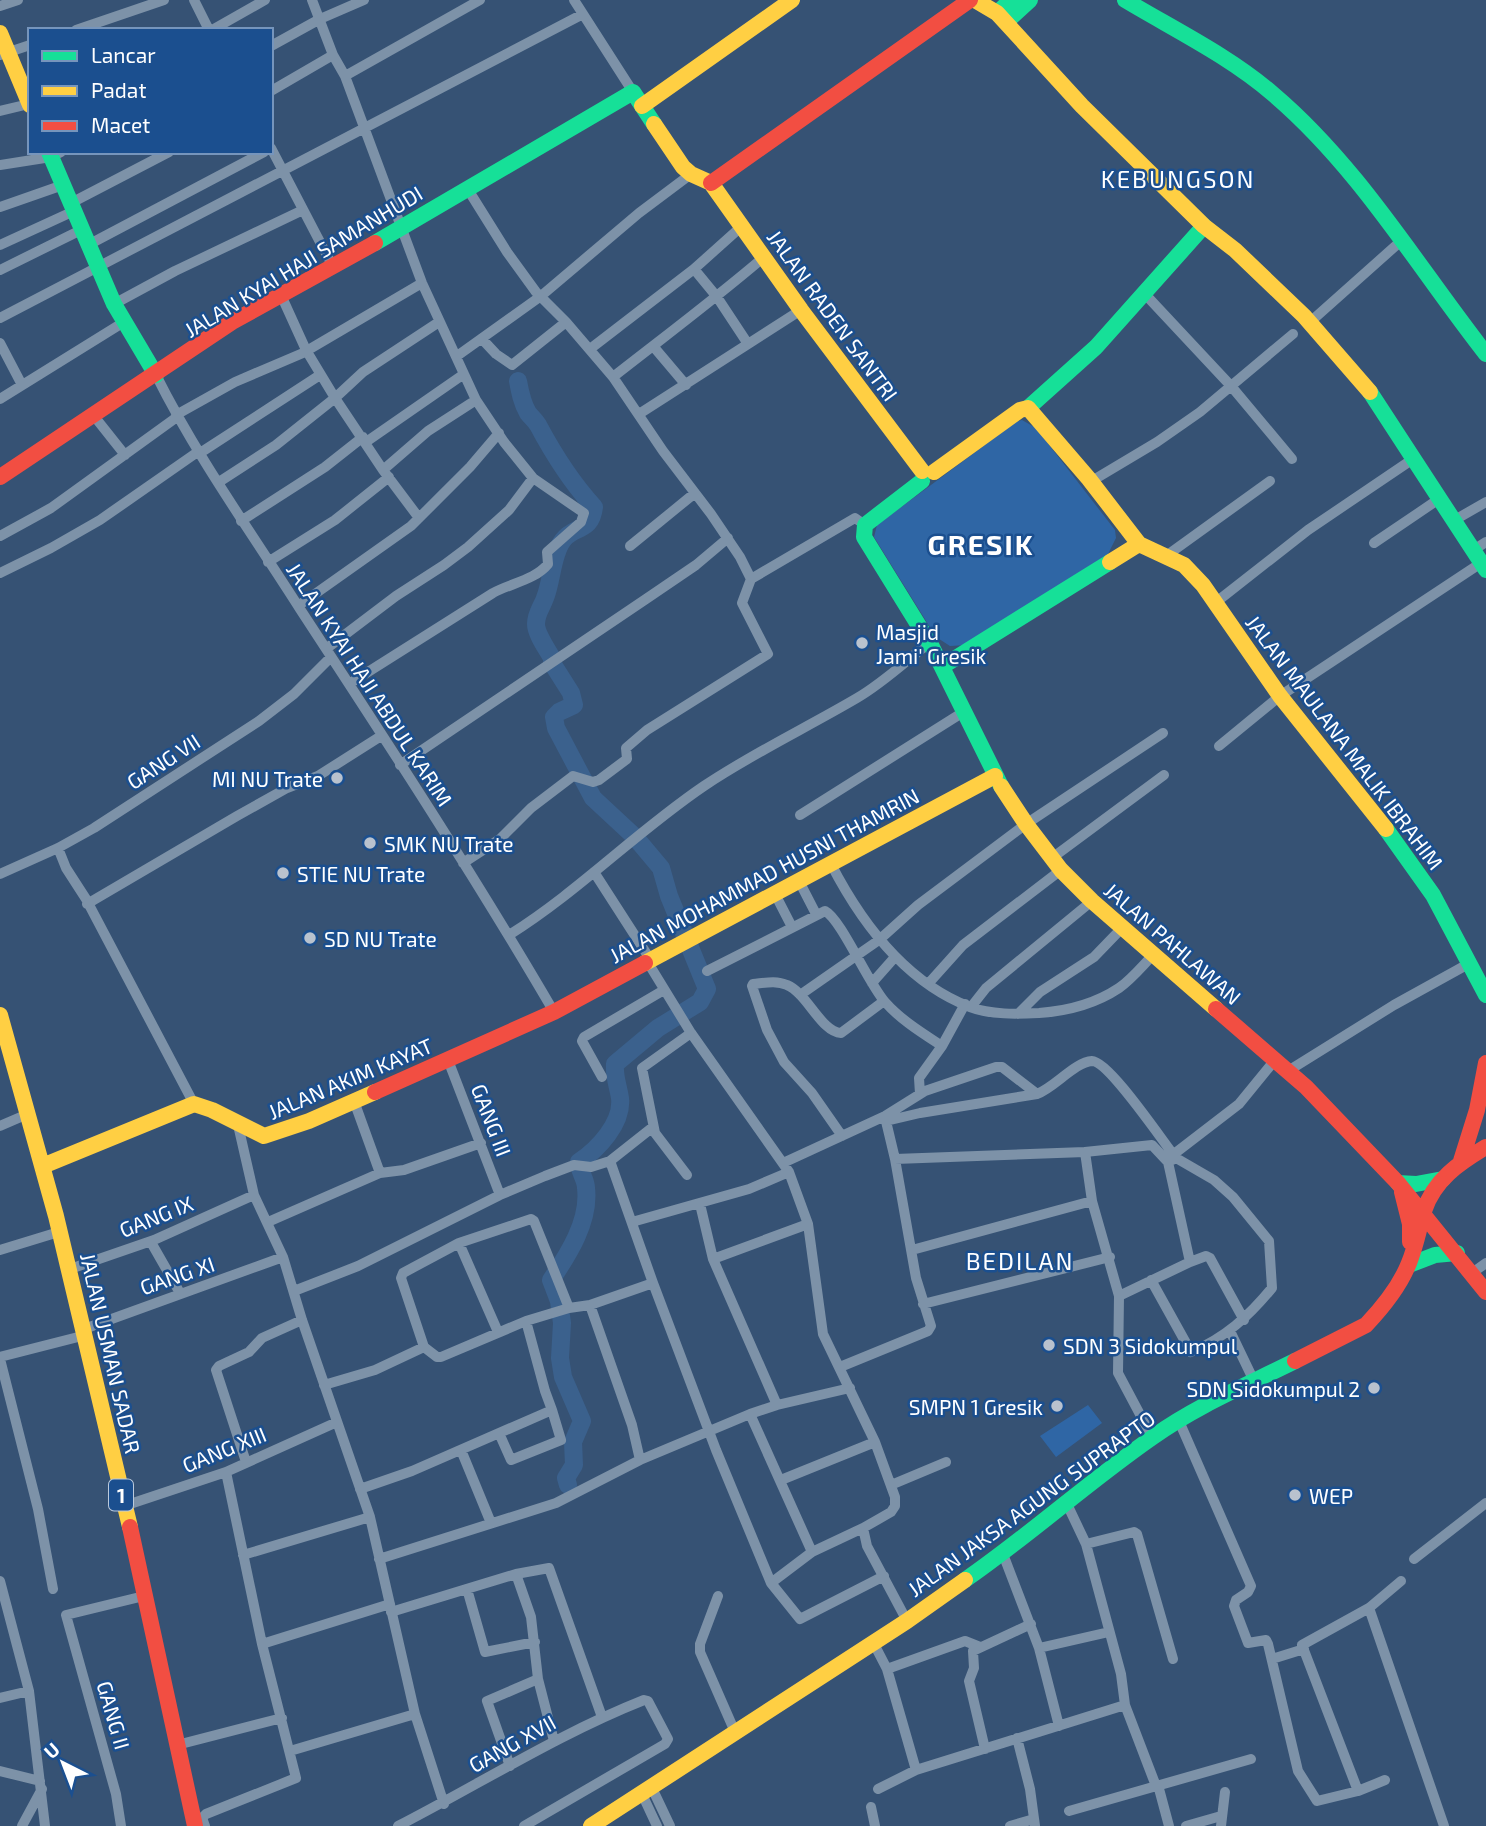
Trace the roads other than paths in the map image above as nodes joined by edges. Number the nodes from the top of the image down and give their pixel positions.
1 (18, 0) edge
2 (164, 0) edge
3 (194, 0) edge
4 (265, 0) edge
5 (312, 0) edge
6 (364, 0) edge
7 (480, 0) edge
8 (574, 0) edge
9 (792, 0) edge
10 (973, 0) edge
11 (1012, 0) edge
12 (1030, 0) edge
13 (1125, 0) edge
14 (0, 6) edge
15 (583, 14) junction
16 (1001, 17) junction
17 (320, 19) junction
18 (82, 28) edge
19 (210, 28) edge
20 (215, 28) edge
21 (0, 33) edge
22 (273, 45) edge
23 (28, 46) edge
24 (4, 54) edge
25 (333, 55) junction
26 (345, 76) junction
27 (273, 90) edge
28 (638, 99) junction
29 (28, 102) edge
30 (28, 104) edge
31 (0, 111) edge
32 (363, 128) junction
33 (273, 152) edge
34 (54, 154) edge
35 (165, 154) edge
36 (260, 154) edge
37 (0, 165) edge
38 (283, 170) junction
39 (691, 174) junction
40 (711, 183) junction
41 (63, 185) junction
42 (467, 188) junction
43 (0, 207) edge
44 (72, 207) junction
45 (303, 210) junction
46 (742, 226) junction
47 (1203, 226) junction
48 (401, 229) junction
49 (85, 237) junction
50 (1401, 241) junction
51 (0, 245) edge
52 (764, 257) junction
53 (332, 265) junction
54 (99, 268) junction
55 (694, 269) junction
56 (0, 270) edge
57 (422, 283) junction
58 (1144, 293) junction
59 (281, 295) junction
60 (541, 296) junction
61 (717, 297) junction
62 (114, 304) junction
63 (801, 310) junction
64 (0, 318) edge
65 (439, 321) junction
66 (124, 322) junction
67 (566, 322) junction
68 (1310, 323) junction
69 (1293, 334) dead end
70 (482, 340) junction
71 (0, 343) edge
72 (748, 344) junction
73 (653, 346) junction
74 (590, 349) junction
75 (306, 350) junction
76 (1486, 354) edge
77 (457, 356) junction
78 (464, 374) junction
79 (156, 375) junction
80 (320, 375) junction
81 (613, 377) junction
82 (22, 385) junction
83 (686, 385) junction
84 (1231, 386) junction
85 (335, 398) junction
86 (0, 399) edge
87 (476, 400) junction
88 (1028, 408) junction
89 (639, 414) junction
90 (94, 416) junction
91 (177, 416) junction
92 (499, 433) junction
93 (364, 440) junction
94 (200, 452) junction
95 (125, 455) junction
96 (1292, 458) dead end
97 (1413, 459) junction
98 (386, 473) junction
99 (926, 475) junction
100 (0, 477) edge
101 (533, 478) junction
102 (1270, 481) dead end
103 (219, 482) junction
104 (1090, 482) junction
105 (695, 494) junction
106 (1438, 499) junction
107 (1486, 502) edge
108 (419, 518) junction
109 (241, 521) junction
110 (1453, 521) junction
111 (865, 525) junction
112 (0, 536) edge
113 (727, 538) junction
114 (1374, 543) dead end
115 (1139, 544) junction
116 (630, 546) dead end
117 (1166, 556) junction
118 (1481, 556) edge
119 (268, 562) junction
120 (0, 573) edge
121 (751, 579) junction
122 (1215, 603) junction
123 (298, 606) junction
124 (929, 643) junction
125 (329, 653) junction
126 (943, 666) junction
127 (349, 684) junction
128 (1280, 696) junction
129 (965, 711) junction
130 (1163, 733) dead end
131 (382, 736) junction
132 (1219, 746) dead end
133 (400, 765) junction
134 (1164, 775) dead end
135 (995, 776) junction
136 (800, 815) dead end
137 (1026, 824) junction
138 (58, 848) junction
139 (463, 863) junction
140 (831, 864) junction
141 (1056, 864) junction
142 (594, 872) junction
143 (0, 874) edge
144 (799, 881) junction
145 (775, 894) junction
146 (1092, 901) junction
147 (88, 904) junction
148 (855, 907) junction
149 (816, 914) junction
150 (834, 916) junction
151 (792, 927) junction
152 (1122, 928) junction
153 (509, 935) junction
154 (878, 940) junction
155 (1154, 954) junction
156 (855, 957) junction
157 (895, 957) junction
158 (648, 960) junction
159 (1470, 963) junction
160 (707, 971) dead end
161 (872, 983) junction
162 (929, 984) junction
163 (664, 990) junction
164 (800, 995) junction
165 (1486, 995) edge
166 (884, 1001) junction
167 (968, 1006) junction
168 (554, 1012) junction
169 (1018, 1014) junction
170 (0, 1015) edge
171 (691, 1033) junction
172 (942, 1046) junction
173 (5, 1051) edge
174 (448, 1060) junction
175 (1275, 1060) junction
176 (1486, 1063) edge
177 (1288, 1071) junction
178 (602, 1077) dead end
179 (920, 1094) junction
180 (1037, 1094) junction
181 (354, 1101) junction
182 (194, 1104) junction
183 (30, 1113) junction
184 (1481, 1117) edge
185 (886, 1119) junction
186 (238, 1125) junction
187 (0, 1126) edge
188 (653, 1127) junction
189 (842, 1136) junction
190 (481, 1143) junction
191 (1486, 1147) edge
192 (1085, 1152) junction
193 (1173, 1158) junction
194 (895, 1159) junction
195 (610, 1161) junction
196 (1461, 1161) junction
197 (45, 1165) junction
198 (786, 1168) junction
199 (380, 1172) junction
200 (687, 1175) dead end
201 (1443, 1178) junction
202 (1398, 1183) junction
203 (254, 1195) junction
204 (500, 1195) junction
205 (1092, 1201) junction
206 (700, 1204) junction
207 (1423, 1214) junction
208 (268, 1222) junction
209 (632, 1223) junction
210 (808, 1224) junction
211 (62, 1231) junction
212 (154, 1240) junction
213 (459, 1243) junction
214 (0, 1250) edge
215 (912, 1250) junction
216 (1457, 1253) junction
217 (283, 1257) junction
218 (1110, 1257) junction
219 (713, 1259) junction
220 (1190, 1262) junction
221 (1486, 1263) edge
222 (1409, 1265) junction
223 (70, 1269) junction
224 (1472, 1273) junction
225 (1151, 1280) junction
226 (653, 1283) junction
227 (294, 1291) junction
228 (1486, 1292) edge
229 (180, 1293) junction
230 (1119, 1296) junction
231 (923, 1304) junction
232 (590, 1305) junction
233 (568, 1308) junction
234 (302, 1320) junction
235 (1244, 1320) junction
236 (526, 1321) junction
237 (1230, 1331) junction
238 (85, 1332) junction
239 (498, 1332) junction
240 (424, 1348) junction
241 (0, 1358) edge
242 (839, 1367) junction
243 (1254, 1381) junction
244 (324, 1385) junction
245 (850, 1388) junction
246 (777, 1405) junction
247 (552, 1410) junction
248 (750, 1414) junction
249 (1179, 1420) junction
250 (337, 1422) junction
251 (710, 1431) junction
252 (499, 1433) junction
253 (1152, 1437) junction
254 (875, 1442) junction
255 (461, 1450) junction
256 (640, 1460) junction
257 (246, 1462) junction
258 (946, 1462) dead end
259 (226, 1472) junction
260 (781, 1480) junction
261 (891, 1486) junction
262 (360, 1489) junction
263 (1486, 1503) edge
264 (1067, 1504) junction
265 (124, 1506) junction
266 (369, 1517) junction
267 (491, 1523) junction
268 (863, 1528) junction
269 (1086, 1544) junction
270 (812, 1552) junction
271 (1003, 1554) junction
272 (243, 1555) junction
273 (379, 1559) junction
274 (1414, 1559) dead end
275 (516, 1574) junction
276 (884, 1576) junction
277 (0, 1581) edge
278 (1401, 1581) dead end
279 (771, 1583) junction
280 (53, 1589) dead end
281 (467, 1590) junction
282 (144, 1596) junction
283 (718, 1596) dead end
284 (3, 1603) edge
285 (391, 1608) junction
286 (1369, 1608) junction
287 (907, 1620) junction
288 (1031, 1624) junction
289 (1109, 1632) junction
290 (535, 1642) junction
291 (873, 1642) junction
292 (262, 1644) junction
293 (980, 1647) junction
294 (1039, 1648) junction
295 (1304, 1649) junction
296 (1172, 1659) dead end
297 (1272, 1659) junction
298 (887, 1669) junction
299 (538, 1679) junction
300 (29, 1691) junction
301 (0, 1698) edge
302 (1125, 1705) junction
303 (415, 1714) junction
304 (602, 1717) junction
305 (282, 1718) junction
306 (1059, 1726) junction
307 (735, 1732) junction
308 (1017, 1738) junction
309 (554, 1741) junction
310 (177, 1745) junction
311 (985, 1749) junction
312 (290, 1751) junction
313 (1251, 1759) dead end
314 (510, 1766) junction
315 (916, 1770) junction
316 (0, 1772) edge
317 (1385, 1780) dead end
318 (41, 1785) junction
319 (1157, 1785) junction
320 (878, 1789) dead end
321 (647, 1791) junction
322 (1358, 1791) junction
323 (1225, 1792) dead end
324 (444, 1804) junction
325 (871, 1807) dead end
326 (1069, 1811) dead end
327 (1221, 1821) edge
328 (414, 1823) edge
329 (1034, 1823) edge
330 (22, 1826) edge
331 (45, 1826) edge
332 (121, 1826) edge
333 (195, 1826) edge
334 (205, 1826) edge
335 (398, 1826) edge
336 (524, 1826) edge
337 (591, 1826) edge
338 (657, 1826) edge
339 (670, 1826) edge
340 (875, 1826) edge
341 (1010, 1826) edge
342 (1169, 1826) edge
343 (1186, 1826) edge
344 (1444, 1826) edge

1 - 14 street
2 - 18 street
3 - 19 street
4 - 20 street
5 - 17 street
6 - 17 street
7 - 26 street
8 - 15 street
9 - 28 main road, JALAN KYAI HAJI SAMANHUDI
10 - 16 main road
10 - 40 main road
11 - 16 main road
12 - 16 main road
13 - 50 main road
15 - 28 street
15 - 32 street
16 - 47 main road
17 - 22 street
17 - 25 street
21 - 24 main road
23 - 24 street
24 - 29 main road
25 - 26 street
25 - 27 street
26 - 32 street
28 - 39 main road
28 - 42 main road, JALAN KYAI HAJI SAMANHUDI
30 - 31 street
32 - 38 street
32 - 48 street
33 - 38 street
34 - 37 street
34 - 41 main road
35 - 44 street
36 - 49 street
38 - 45 street
38 - 54 street
39 - 40 main road
39 - 60 street
40 - 46 main road, JALAN RADEN SANTRI
41 - 43 street
41 - 44 main road
42 - 48 main road, JALAN KYAI HAJI SAMANHUDI
42 - 60 street
44 - 49 main road
44 - 51 street
45 - 53 street
45 - 62 street
46 - 52 main road, JALAN RADEN SANTRI
46 - 55 street
47 - 58 main road
47 - 68 main road
48 - 53 main road, JALAN KYAI HAJI SAMANHUDI
48 - 57 street
49 - 54 main road
49 - 56 street
50 - 68 street
50 - 76 main road
52 - 61 street
52 - 63 main road, JALAN RADEN SANTRI
53 - 59 main road, JALAN KYAI HAJI SAMANHUDI
54 - 62 main road
54 - 64 street
55 - 61 street
55 - 74 street
57 - 65 street
57 - 75 street
58 - 84 street
58 - 88 main road
59 - 75 street
59 - 79 main road, JALAN KYAI HAJI SAMANHUDI
60 - 67 street
60 - 70 street
61 - 72 street
61 - 73 street
62 - 66 main road
63 - 72 street
63 - 99 main road, JALAN RADEN SANTRI
65 - 77 street
65 - 85 street
66 - 79 main road
66 - 82 street
67 - 70 street
67 - 74 street
68 - 97 main road
69 - 84 street
70 - 77 street
71 - 82 street
72 - 83 street
73 - 81 street
73 - 83 street
74 - 81 street
75 - 80 street
75 - 91 street
77 - 78 street
78 - 87 street
78 - 93 street
79 - 90 main road, JALAN KYAI HAJI SAMANHUDI
79 - 91 street, JALAN KYAI HAJI ABDUL KARIM
80 - 85 street
80 - 94 street
81 - 89 street
82 - 86 street
83 - 89 street
84 - 96 street
84 - 104 street
85 - 93 street
85 - 103 street
87 - 92 street
87 - 98 street
88 - 99 main road
88 - 104 main road
89 - 105 street
90 - 95 street
90 - 100 main road, JALAN KYAI HAJI SAMANHUDI
91 - 94 street, JALAN KYAI HAJI ABDUL KARIM
91 - 95 street
92 - 101 street
92 - 108 street
93 - 98 street
93 - 109 street
94 - 103 street, JALAN KYAI HAJI ABDUL KARIM
94 - 120 street
95 - 112 street
97 - 106 main road
97 - 122 street
98 - 108 street
98 - 119 street
99 - 111 main road
101 - 125 street, GANG VII
101 - 127 street
102 - 117 street
103 - 109 street, JALAN KYAI HAJI ABDUL KARIM
104 - 115 main road
105 - 113 street
105 - 116 street
106 - 110 main road
106 - 114 street
107 - 110 street
108 - 123 street
109 - 119 street, JALAN KYAI HAJI ABDUL KARIM
110 - 118 main road
111 - 121 street
111 - 124 main road, JALAN PAHLAWAN
113 - 121 street
113 - 133 street
115 - 117 main road, JALAN MAULANA MALIK IBRAHIM
115 - 126 main road
117 - 122 main road, JALAN MAULANA MALIK IBRAHIM
118 - 128 street
119 - 123 street, JALAN KYAI HAJI ABDUL KARIM
121 - 139 street
122 - 128 main road, JALAN MAULANA MALIK IBRAHIM
123 - 125 street, JALAN KYAI HAJI ABDUL KARIM
124 - 126 main road, JALAN PAHLAWAN
124 - 142 street
125 - 127 street, JALAN KYAI HAJI ABDUL KARIM
125 - 138 street, GANG VII
126 - 129 main road, JALAN PAHLAWAN
127 - 131 street, JALAN KYAI HAJI ABDUL KARIM
128 - 132 street
128 - 159 main road, JALAN MAULANA MALIK IBRAHIM
129 - 135 main road, JALAN PAHLAWAN
129 - 136 street
130 - 137 street
131 - 133 street, JALAN KYAI HAJI ABDUL KARIM
131 - 147 street
133 - 139 street, JALAN KYAI HAJI ABDUL KARIM
134 - 141 street
135 - 137 main road, JALAN PAHLAWAN
135 - 140 main road, JALAN MOHAMMAD HUSNI THAMRIN
137 - 141 main road, JALAN PAHLAWAN
137 - 154 street
138 - 143 street, GANG VII
138 - 147 street
139 - 153 street, JALAN KYAI HAJI ABDUL KARIM
140 - 144 main road, JALAN MOHAMMAD HUSNI THAMRIN
140 - 148 street
141 - 146 main road, JALAN PAHLAWAN
141 - 162 street
142 - 153 street
142 - 158 street
144 - 145 main road, JALAN MOHAMMAD HUSNI THAMRIN
144 - 149 street
145 - 151 street
145 - 158 main road, JALAN MOHAMMAD HUSNI THAMRIN
146 - 152 main road, JALAN PAHLAWAN
146 - 167 street
147 - 182 street
148 - 150 street
148 - 154 street
149 - 150 street
149 - 151 street
150 - 156 street
151 - 160 street
152 - 155 main road, JALAN PAHLAWAN
152 - 169 street
153 - 168 street, JALAN KYAI HAJI ABDUL KARIM
154 - 156 street
154 - 157 street
155 - 169 street
155 - 175 main road, JALAN PAHLAWAN
156 - 161 street
156 - 164 street
157 - 161 street
157 - 162 street
158 - 163 street
158 - 168 main road, JALAN MOHAMMAD HUSNI THAMRIN
159 - 165 main road, JALAN MAULANA MALIK IBRAHIM
159 - 177 street
161 - 166 street
162 - 167 street
163 - 171 street
163 - 178 street
164 - 166 street
164 - 189 street
166 - 172 street
167 - 169 street
167 - 172 street
168 - 174 main road, JALAN AKIM KAYAT
170 - 173 main road, JALAN USMAN SADAR / 1
171 - 188 street
171 - 198 street
172 - 179 street
173 - 183 main road, JALAN USMAN SADAR / 1
174 - 181 main road, JALAN AKIM KAYAT
174 - 190 street, GANG III
175 - 177 main road, JALAN PAHLAWAN
175 - 193 street
176 - 184 main road
177 - 202 main road, JALAN PAHLAWAN
179 - 180 street
179 - 185 street
180 - 185 street
180 - 193 street
181 - 186 main road, JALAN AKIM KAYAT
181 - 199 street
182 - 186 main road, JALAN AKIM KAYAT
182 - 197 main road
183 - 187 street
183 - 197 main road, JALAN USMAN SADAR / 1
184 - 196 main road
185 - 189 street
185 - 194 street
186 - 203 street
188 - 195 street
188 - 200 street
189 - 198 street
190 - 199 street
190 - 204 street, GANG III
191 - 196 main road
192 - 193 street
192 - 194 street
192 - 205 street
193 - 220 street
193 - 235 street
194 - 215 street
195 - 204 street
195 - 209 street
196 - 201 main road
197 - 211 main road, JALAN USMAN SADAR / 1
198 - 206 street
198 - 210 street
199 - 208 street
201 - 202 main road
201 - 207 main road, JALAN JAKSA AGUNG SUPRAPTO
201 - 216 main road
202 - 207 main road, JALAN PAHLAWAN
202 - 222 main road
203 - 208 street
203 - 212 street, GANG IX
204 - 227 street
205 - 215 street
205 - 218 street
206 - 209 street
206 - 219 street
207 - 216 main road, JALAN PAHLAWAN
207 - 222 main road, JALAN JAKSA AGUNG SUPRAPTO
208 - 217 street
209 - 226 street
210 - 219 street
210 - 242 street
211 - 214 street
211 - 223 main road, JALAN USMAN SADAR / 1
212 - 223 street, GANG IX
212 - 229 street
213 - 233 street
213 - 239 street
213 - 240 street
215 - 231 street
216 - 222 main road
216 - 224 main road
217 - 227 street
217 - 229 street, GANG XI
218 - 230 street
218 - 231 street
219 - 246 street
220 - 225 street
220 - 235 street
221 - 224 street
222 - 243 main road, JALAN JAKSA AGUNG SUPRAPTO
223 - 238 main road, JALAN USMAN SADAR / 1
224 - 228 main road
225 - 230 street
225 - 237 street
226 - 232 street
226 - 251 street
227 - 234 street
229 - 238 street, GANG XI
230 - 253 street
231 - 242 street
232 - 233 street
232 - 256 street
233 - 236 street
234 - 244 street
234 - 257 street
235 - 237 street
236 - 239 street
236 - 247 street
237 - 243 street
238 - 241 street, GANG XI
238 - 265 main road, JALAN USMAN SADAR / 1
239 - 240 street
240 - 244 street
241 - 280 street
242 - 245 street
243 - 249 main road, JALAN JAKSA AGUNG SUPRAPTO
244 - 250 street
245 - 246 street
245 - 254 street
246 - 248 street
247 - 252 street
247 - 252 street
248 - 251 street
248 - 260 street
249 - 253 main road, JALAN JAKSA AGUNG SUPRAPTO
249 - 297 street
250 - 257 street, GANG XIII
250 - 262 street
251 - 256 street
251 - 279 street
252 - 255 street
253 - 264 main road, JALAN JAKSA AGUNG SUPRAPTO
254 - 260 street
254 - 261 street
255 - 262 street
255 - 267 street
256 - 267 street
257 - 259 street, GANG XIII
258 - 261 street
259 - 265 street, GANG XIII
259 - 272 street
260 - 270 street
261 - 268 street
262 - 266 street
263 - 274 street
264 - 269 street
264 - 271 main road, JALAN JAKSA AGUNG SUPRAPTO
265 - 282 main road, JALAN USMAN SADAR / 1
266 - 272 street
266 - 273 street
267 - 273 street
268 - 270 street
268 - 276 street
269 - 289 street
269 - 296 street
270 - 279 street
271 - 287 main road, JALAN JAKSA AGUNG SUPRAPTO
271 - 288 street
272 - 292 street
273 - 285 street
275 - 281 street
275 - 290 street
275 - 304 street
276 - 279 street
276 - 287 street
277 - 284 street
278 - 286 street
281 - 285 street
281 - 290 street
282 - 310 main road, JALAN USMAN SADAR / 1
282 - 332 street, GANG II
283 - 307 street
284 - 300 street
285 - 292 street
285 - 303 street
286 - 295 street
286 - 344 street
287 - 291 main road, JALAN JAKSA AGUNG SUPRAPTO
288 - 293 street
288 - 294 street
289 - 294 street
289 - 302 street
290 - 299 street
291 - 298 street
291 - 307 main road, JALAN JAKSA AGUNG SUPRAPTO
292 - 305 street
293 - 298 street
293 - 311 street
294 - 306 street
295 - 297 street
295 - 322 street
297 - 322 street
298 - 315 street
299 - 309 street
299 - 314 street
300 - 301 street
300 - 318 street
302 - 306 street
302 - 319 street
303 - 312 street
303 - 324 street
304 - 309 street, GANG XVII
304 - 336 street, GANG XVII
305 - 310 street
305 - 312 street
306 - 308 street
307 - 321 main road, JALAN JAKSA AGUNG SUPRAPTO
308 - 311 street
308 - 329 street
309 - 314 street, GANG XVII
310 - 333 main road, JALAN USMAN SADAR / 1
311 - 315 street
312 - 334 street
313 - 319 street
314 - 324 street, GANG XVII
315 - 320 street
316 - 318 street
317 - 322 street
318 - 330 street
318 - 331 street
319 - 326 street
319 - 342 street
321 - 337 main road, JALAN JAKSA AGUNG SUPRAPTO
321 - 338 street
321 - 339 street
323 - 327 street
324 - 328 street, GANG XVII
325 - 340 street
327 - 343 street
328 - 335 street, GANG XVII
329 - 341 street

